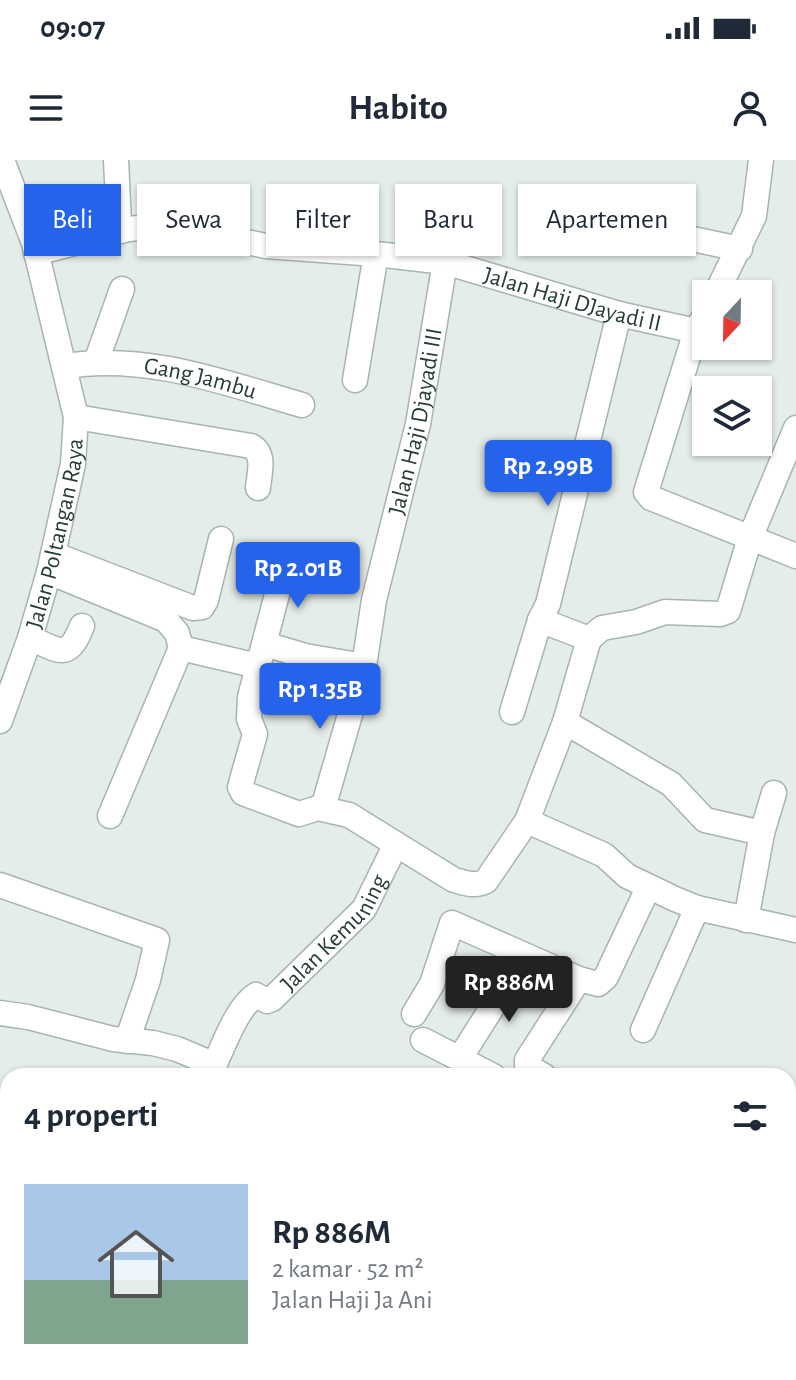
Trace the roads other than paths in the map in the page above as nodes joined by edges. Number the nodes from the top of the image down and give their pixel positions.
1 (2, 160) edge
2 (116, 160) edge
3 (761, 160) edge
4 (117, 184) edge
5 (24, 219) edge
6 (121, 231) edge
7 (696, 240) edge
8 (266, 246) edge
9 (740, 249) junction
10 (379, 254) edge
11 (37, 256) edge
12 (376, 256) edge
13 (445, 262) junction
14 (723, 280) edge
15 (122, 289) dead end
16 (619, 314) junction
17 (692, 321) edge
18 (692, 350) edge
19 (96, 362) junction
20 (66, 366) junction
21 (355, 380) dead end
22 (302, 405) dead end
23 (76, 417) junction
24 (796, 428) edge
25 (258, 488) dead end
26 (750, 538) junction
27 (221, 539) dead end
28 (796, 556) edge
29 (51, 563) junction
30 (285, 564) dead end
31 (540, 620) junction
32 (82, 626) dead end
33 (30, 638) junction
34 (589, 639) junction
35 (181, 648) junction
36 (261, 655) junction
37 (364, 666) junction
38 (512, 712) dead end
39 (0, 721) edge
40 (565, 722) junction
41 (774, 793) dead end
42 (323, 808) junction
43 (110, 816) dead end
44 (527, 821) junction
45 (762, 833) junction
46 (396, 844) junction
47 (0, 885) edge
48 (648, 888) junction
49 (697, 908) junction
50 (746, 920) junction
51 (796, 930) edge
52 (519, 965) dead end
53 (579, 979) junction
54 (0, 1013) edge
55 (414, 1014) dead end
56 (643, 1030) dead end
57 (423, 1040) dead end
58 (127, 1041) junction
59 (209, 1068) edge
60 (213, 1068) edge
61 (471, 1068) edge
62 (473, 1068) edge
63 (530, 1068) edge

1 - 5 street, Jalan Poltangan Raya
2 - 4 street
3 - 9 street
6 - 8 street, Jalan Haji DJayadi II
7 - 9 street
9 - 14 street
10 - 13 street, Jalan Haji DJayadi II
11 - 20 street, Jalan Poltangan Raya
12 - 21 street
13 - 16 street, Jalan Haji DJayadi II
13 - 37 street, Jalan Haji Djayadi III
15 - 19 street
16 - 17 street, Jalan Haji DJayadi II
16 - 31 street
18 - 26 street
19 - 20 street, Gang Jambu
19 - 22 street, Gang Jambu
20 - 23 street, Jalan Poltangan Raya
23 - 25 street
23 - 29 street, Jalan Poltangan Raya
24 - 26 street
26 - 28 street
26 - 34 street
27 - 29 street
29 - 33 street, Jalan Poltangan Raya
29 - 35 street
30 - 36 street
31 - 34 street
31 - 38 street
32 - 33 street
33 - 39 street, Jalan Poltangan Raya
34 - 40 street
35 - 36 street
35 - 43 street
36 - 37 street
36 - 42 street
37 - 42 street, Jalan Haji Djayadi III
40 - 44 street
40 - 45 street
41 - 45 street
42 - 46 street
44 - 46 street
44 - 48 street
45 - 50 street
46 - 60 street, Jalan Kemuning
47 - 58 street
48 - 49 street
48 - 53 street
49 - 50 street
49 - 56 street
50 - 51 street
52 - 62 street
53 - 55 street
53 - 63 street
54 - 58 street
57 - 61 street
58 - 59 street

